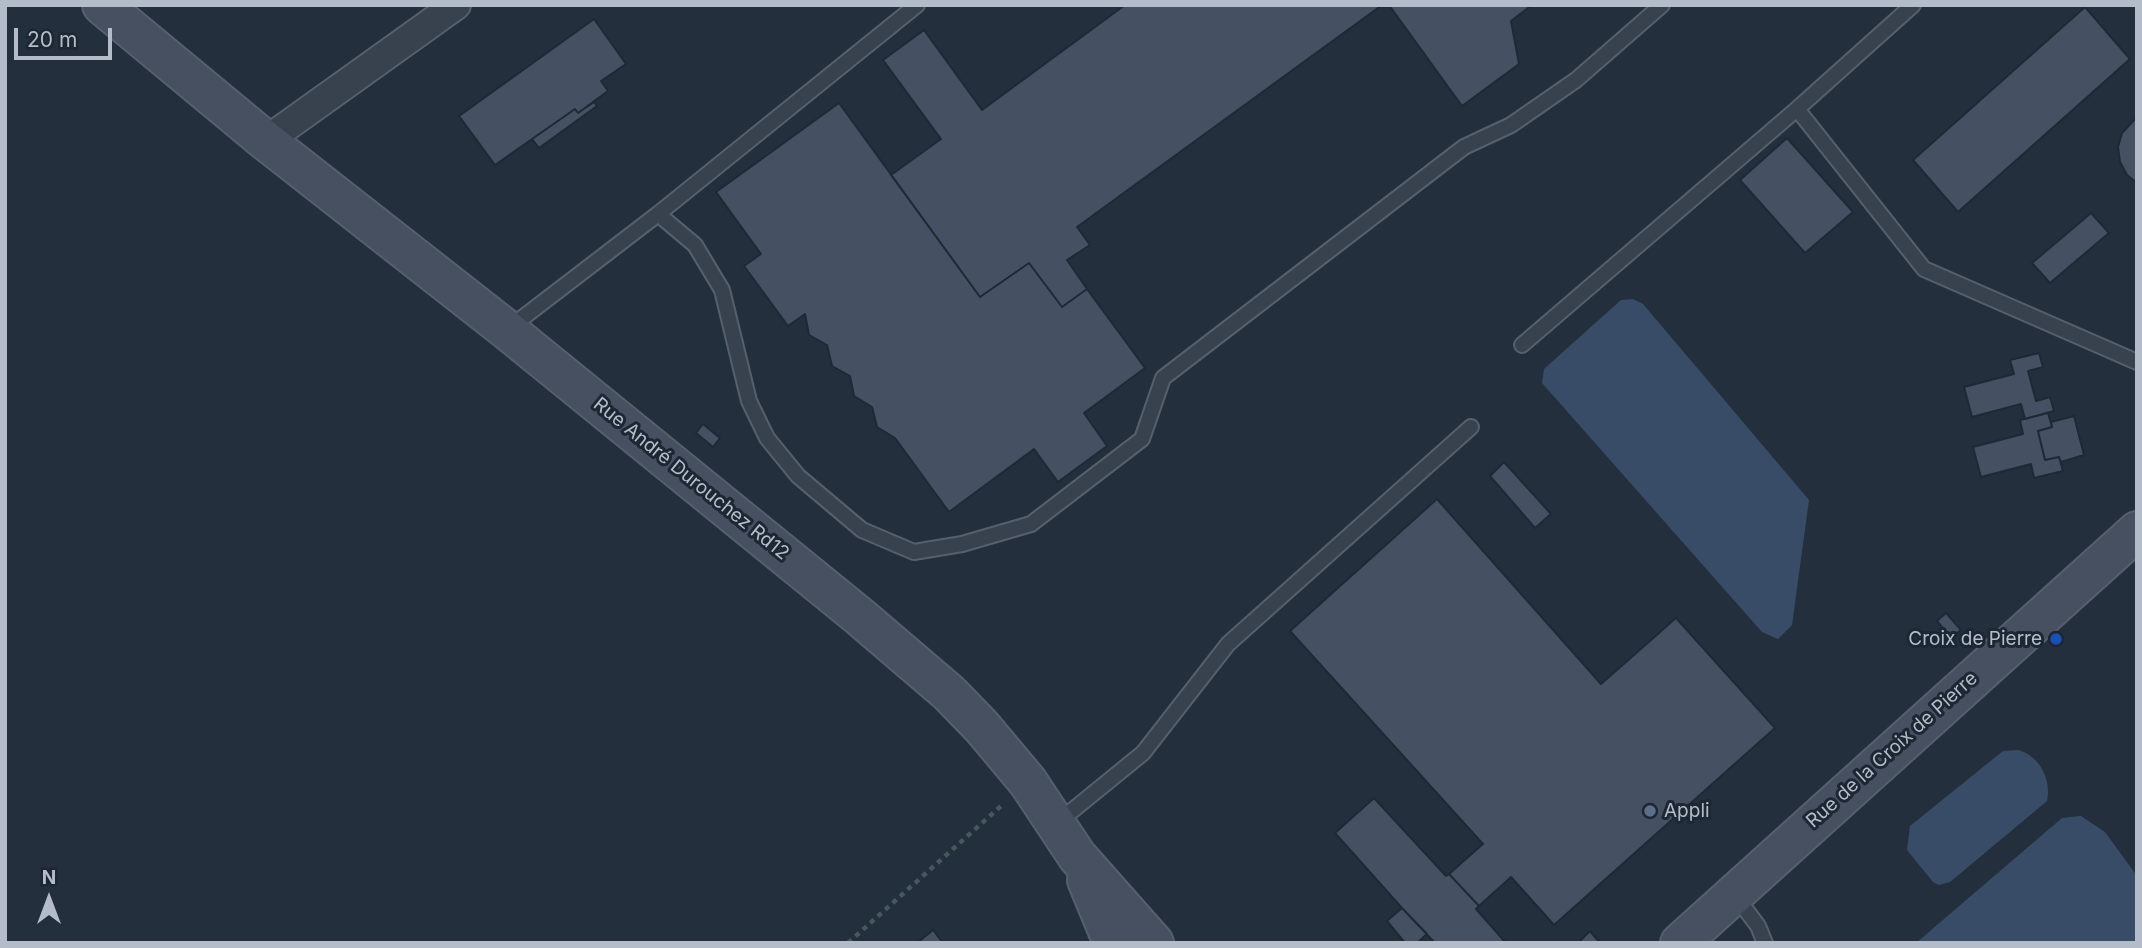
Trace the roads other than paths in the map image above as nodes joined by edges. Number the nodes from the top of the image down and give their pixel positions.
1 (102, 5) edge
2 (456, 5) edge
3 (917, 5) edge
4 (1661, 5) edge
5 (1913, 5) edge
6 (1797, 109) junction
7 (266, 141) junction
8 (658, 215) junction
9 (507, 330) junction
10 (1522, 345) dead end
11 (2137, 362) edge
12 (1471, 427) dead end
13 (2137, 531) edge
14 (1056, 824) junction
15 (1077, 856) junction
16 (1733, 893) junction
17 (1113, 943) edge
18 (1154, 943) edge
19 (1680, 943) edge
20 (1765, 943) edge

1 - 7 main road, Rue André Durouchez Rd12
2 - 7 street
3 - 8 lane
4 - 8 lane
5 - 6 lane
6 - 10 lane
6 - 11 lane
7 - 9 main road, Rue André Durouchez Rd12
8 - 9 lane
9 - 14 main road, Rue André Durouchez Rd12
12 - 14 lane
13 - 16 main road, Rue de la Croix de Pierre
14 - 15 main road, Rue André Durouchez Rd12
15 - 17 main road, Rue André Durouchez Rd12
15 - 18 main road, Rue André Durouchez Rd12
16 - 19 main road, Rue de la Croix de Pierre
16 - 20 lane

